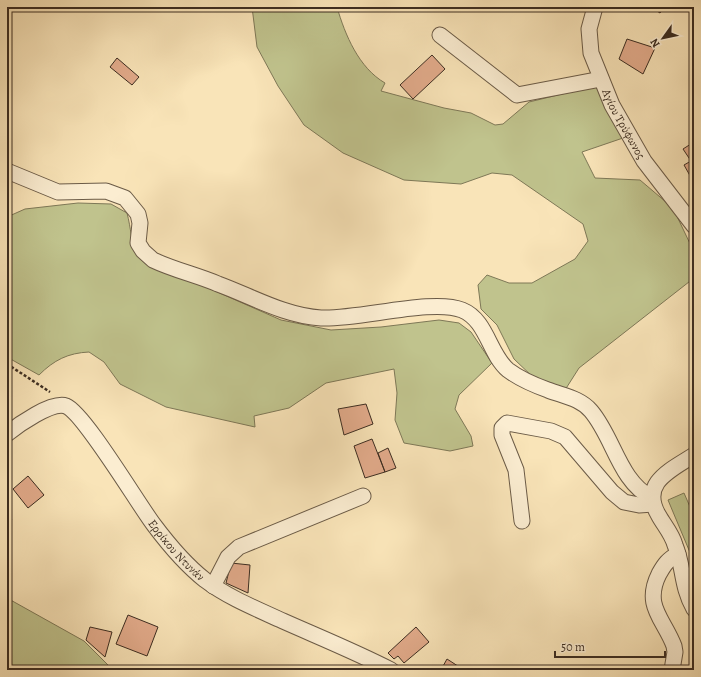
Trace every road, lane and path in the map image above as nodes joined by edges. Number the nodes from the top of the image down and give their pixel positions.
1 (595, 7) edge
2 (440, 35) dead end
3 (601, 79) junction
4 (7, 171) edge
5 (694, 226) edge
6 (7, 364) edge
7 (61, 405) junction
8 (7, 434) edge
9 (694, 455) edge
10 (363, 496) dead end
11 (653, 501) junction
12 (522, 521) dead end
13 (678, 554) junction
14 (213, 586) junction
15 (694, 609) edge
16 (391, 670) edge
17 (672, 670) edge

1 - 3 street, Αγίου Τρύφωνος
2 - 3 street
3 - 5 street, Αγίου Τρύφωνος
4 - 11 street
6 - 7 path
7 - 8 street
7 - 14 street, Ερρίκου Ντυνάν
9 - 11 street
10 - 14 street
11 - 12 street
11 - 13 street
13 - 15 street
13 - 17 street
14 - 16 street, Ερρίκου Ντυνάν

